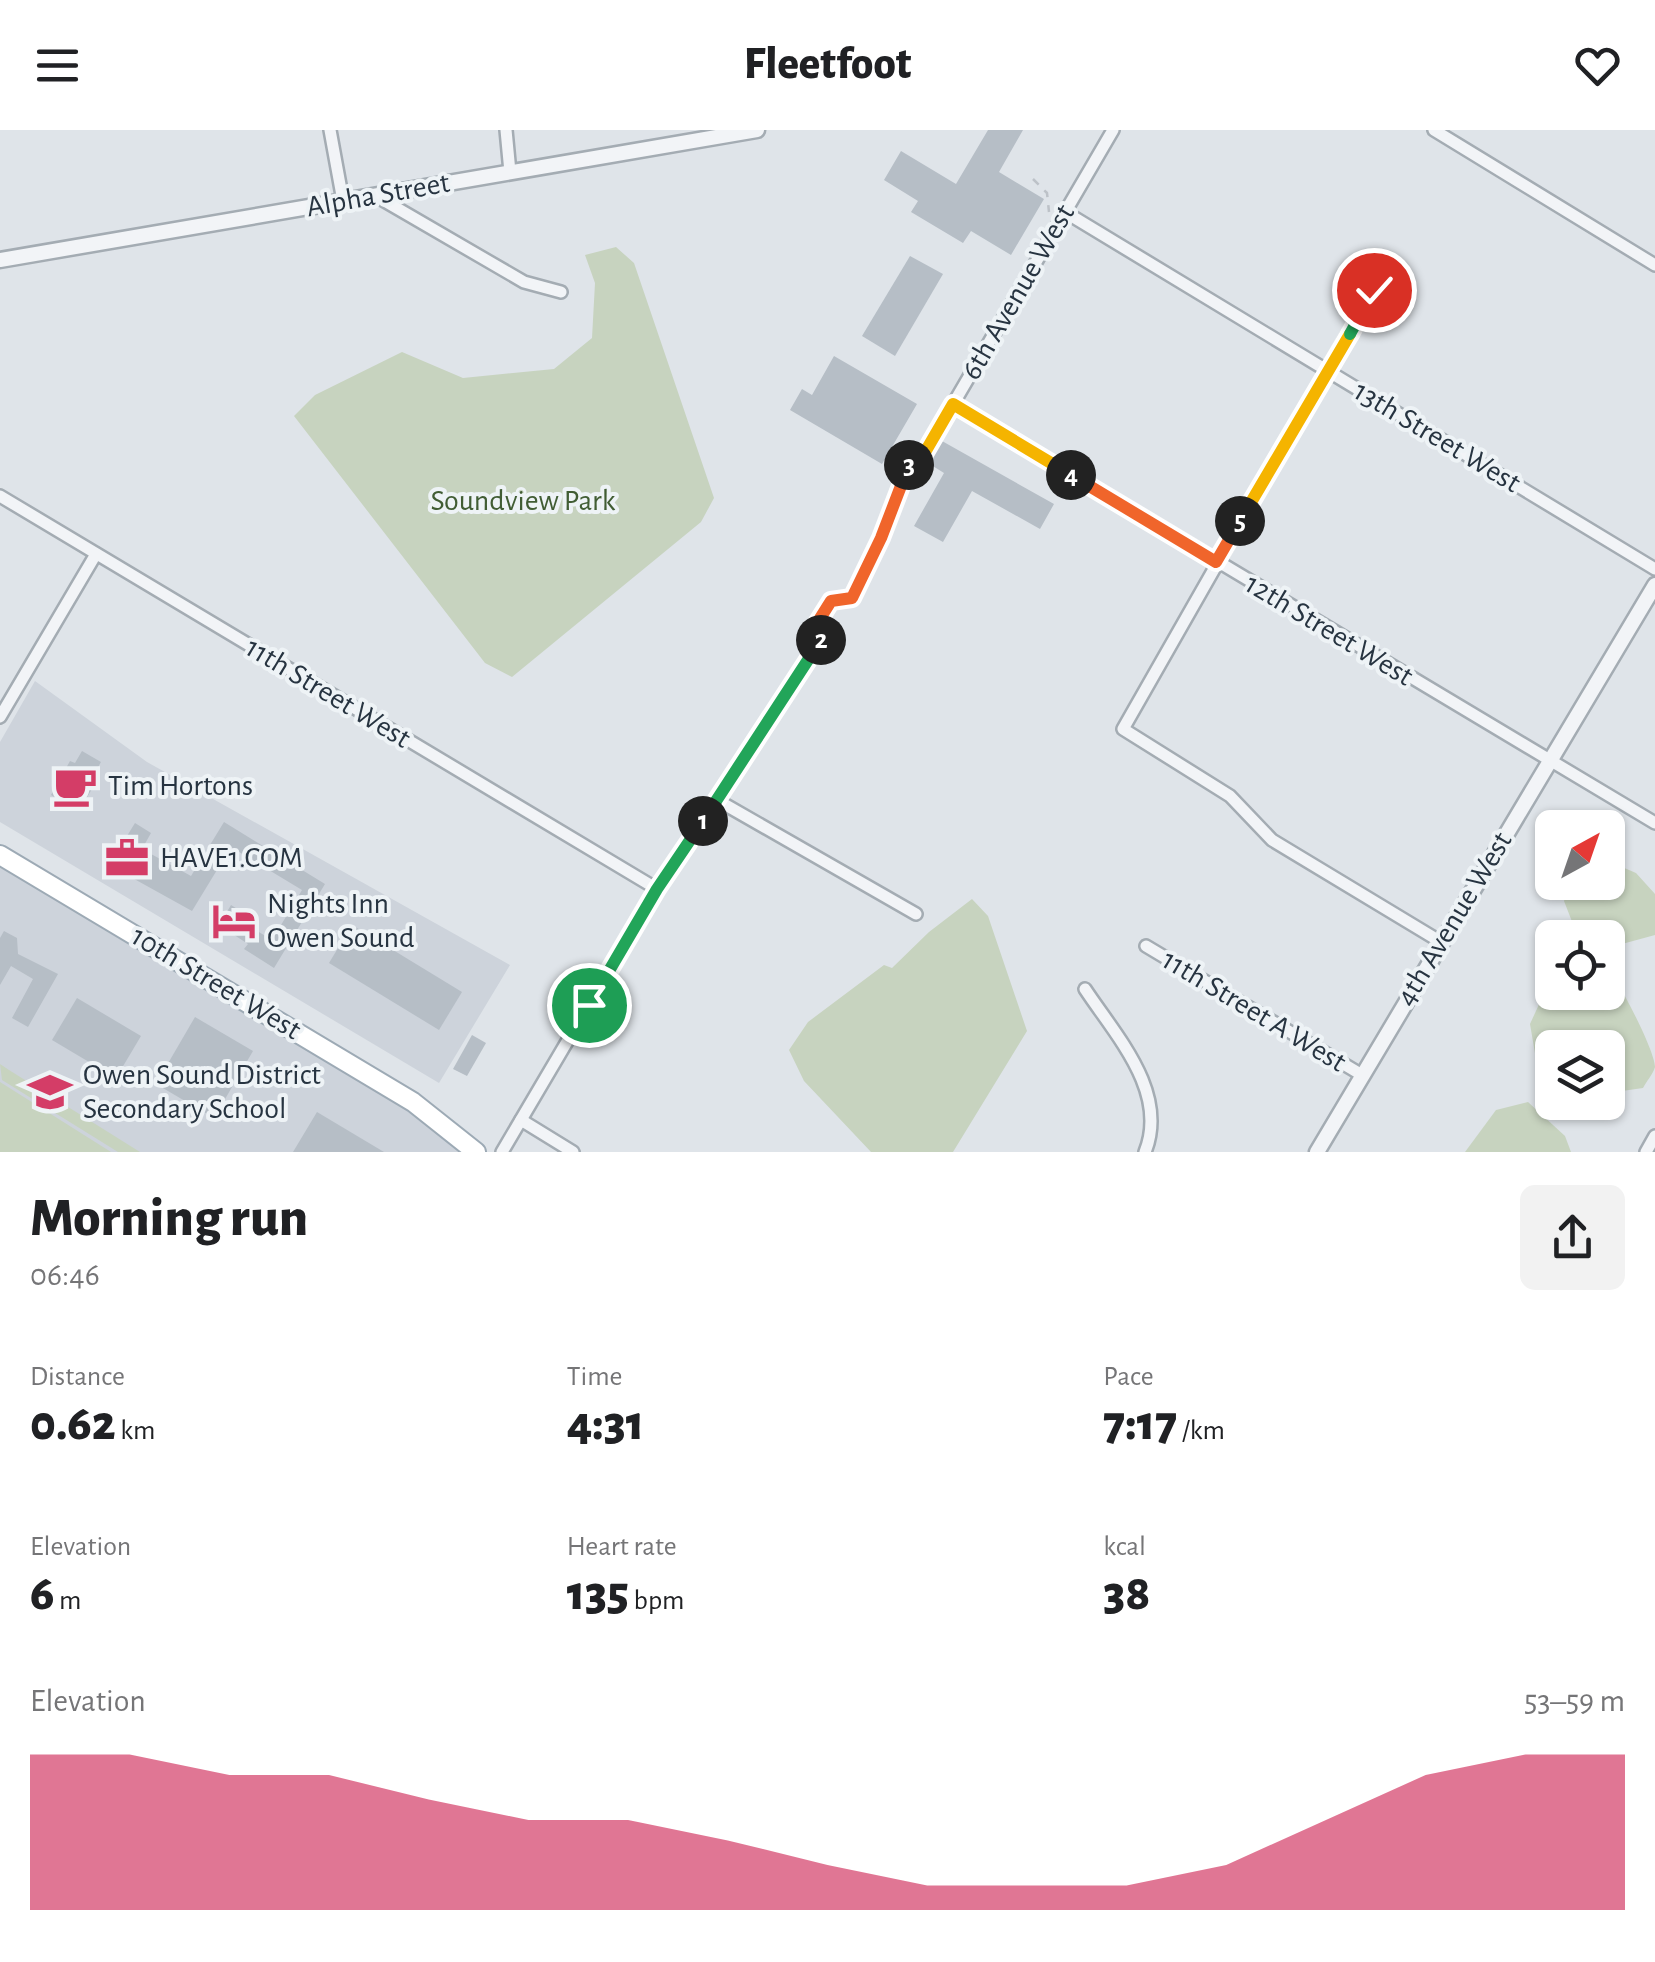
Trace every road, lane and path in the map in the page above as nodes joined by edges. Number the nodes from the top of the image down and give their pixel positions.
1 (330, 130) edge
2 (506, 130) edge
3 (757, 130) edge
4 (1113, 130) edge
5 (1434, 130) edge
6 (510, 172) junction
7 (1033, 179) dead end
8 (376, 196) junction
9 (343, 202) junction
10 (1065, 212) junction
11 (1057, 226) junction
12 (0, 260) edge
13 (1655, 264) edge
14 (1374, 290) dead end
15 (562, 292) dead end
16 (1330, 372) junction
17 (953, 404) junction
18 (924, 454) joint
19 (0, 496) edge
20 (96, 554) junction
21 (1216, 562) junction
22 (1655, 569) edge
23 (1655, 585) edge
24 (824, 635) joint
25 (0, 717) edge
26 (1548, 762) junction
27 (717, 800) junction
28 (1655, 824) edge
29 (0, 855) edge
30 (657, 889) junction
31 (916, 914) dead end
32 (1441, 942) junction
33 (1146, 946) dead end
34 (1084, 989) dead end
35 (1362, 1075) junction
36 (521, 1120) junction
37 (1655, 1136) edge
38 (476, 1152) edge
39 (502, 1152) edge
40 (574, 1152) edge
41 (1145, 1152) edge
42 (1317, 1152) edge
43 (1646, 1152) edge

1 - 9 street
2 - 6 street
3 - 6 street, Alpha Street
4 - 10 street, 6th Avenue West
5 - 13 street
6 - 8 street, Alpha Street
7 - 11 path
8 - 9 street, Alpha Street
8 - 15 street
9 - 12 street, Alpha Street
10 - 11 street, 6th Avenue West
10 - 16 street, 13th Street West
11 - 17 street, 6th Avenue West
14 - 16 street
16 - 21 street
16 - 22 street, 13th Street West
17 - 18 street, 6th Avenue West
17 - 21 street, 12th Street West
18 - 24 path
19 - 20 street, 11th Street West
20 - 25 street
20 - 30 street, 11th Street West
21 - 26 street, 12th Street West
21 - 32 street
23 - 26 street, 4th Avenue West
24 - 27 street
26 - 28 street, 12th Street West
26 - 32 street, 4th Avenue West
27 - 30 street
27 - 31 street
29 - 38 main road, 10th Street West
30 - 36 street
32 - 35 street, 4th Avenue West
33 - 35 street, 11th Street A West
34 - 41 street
35 - 42 street, 4th Avenue West
36 - 39 street
36 - 40 street
37 - 43 street

